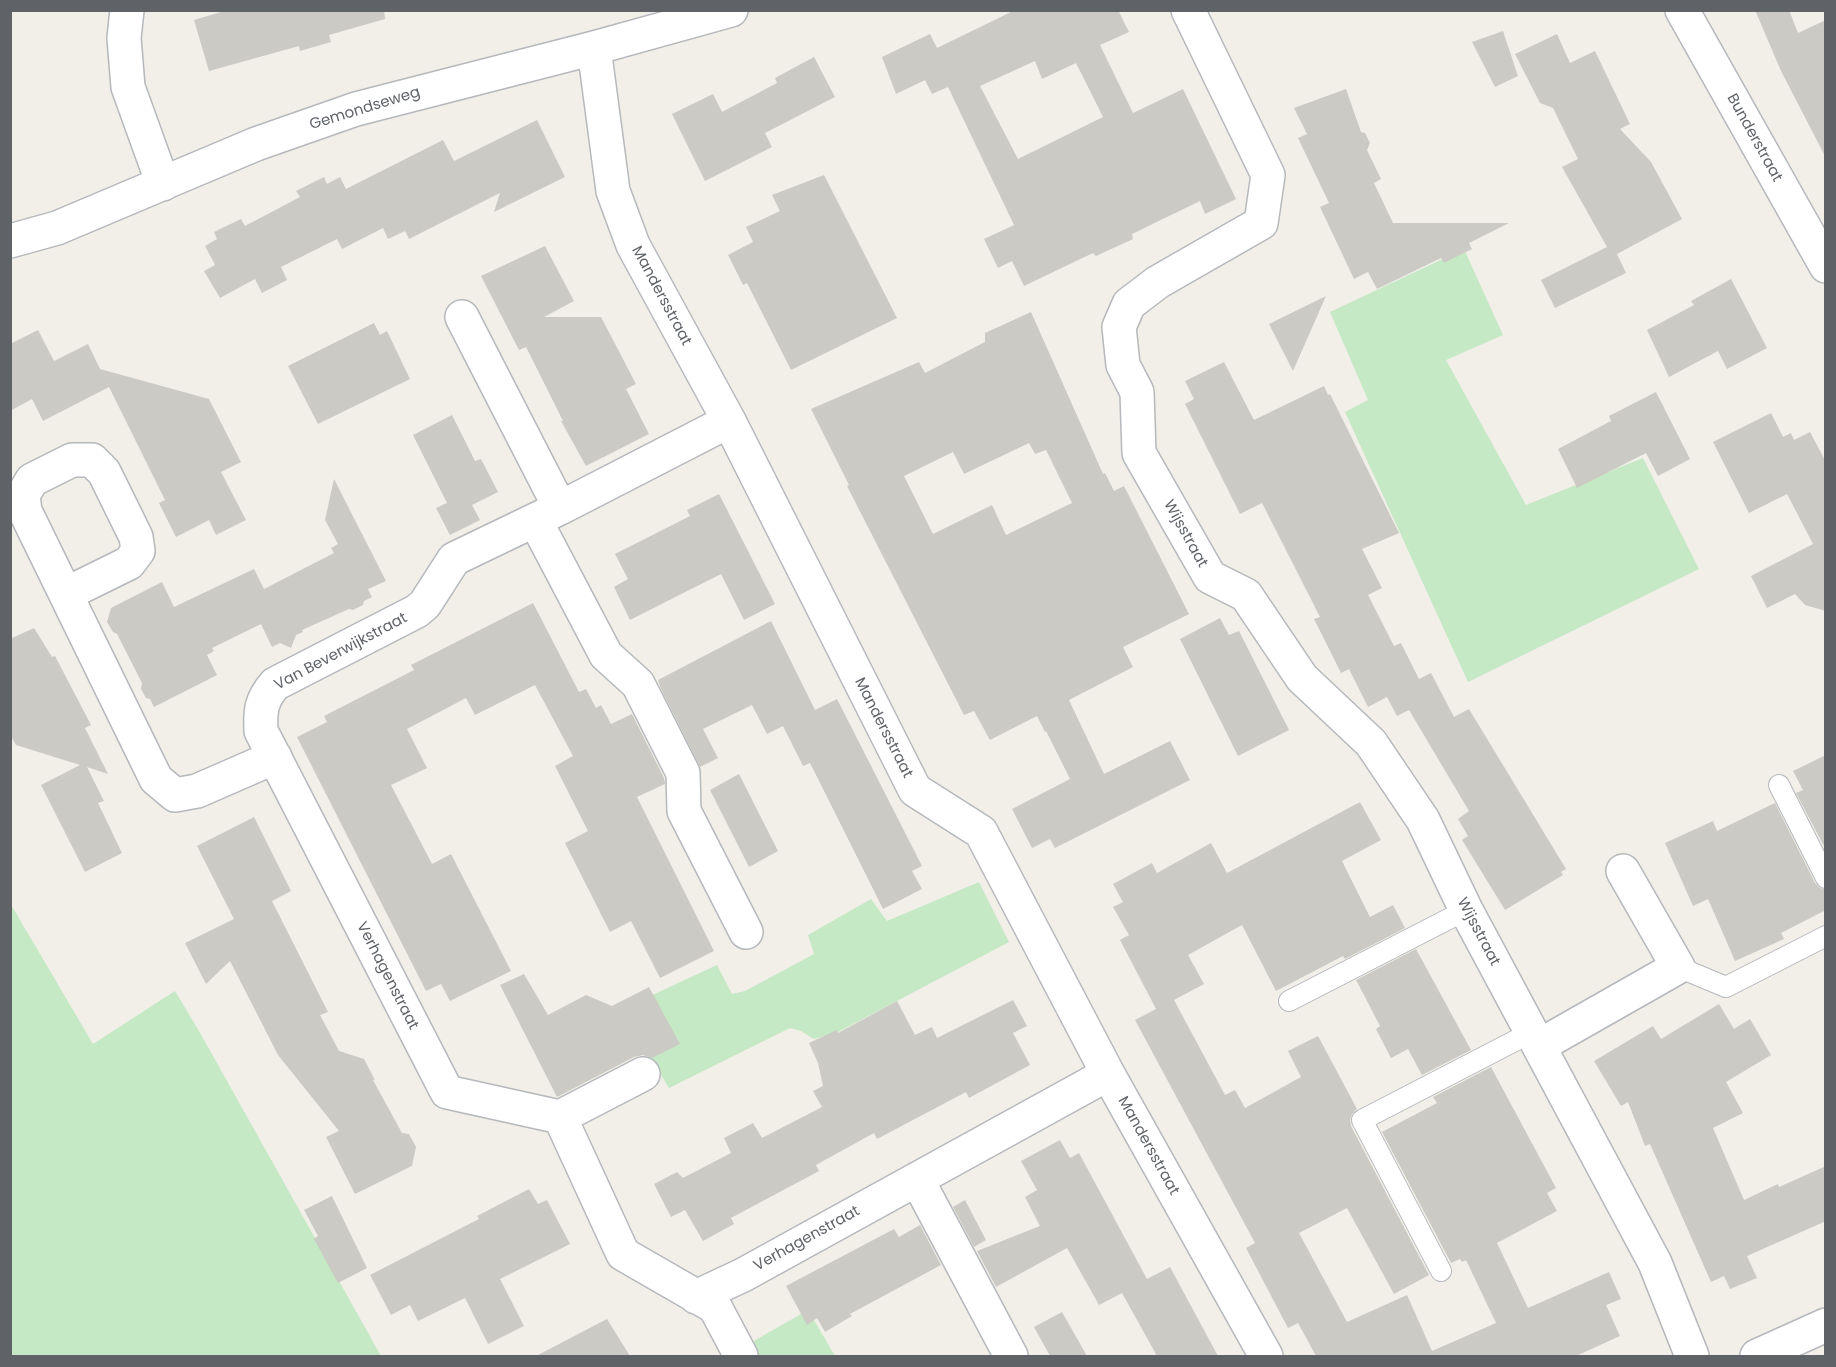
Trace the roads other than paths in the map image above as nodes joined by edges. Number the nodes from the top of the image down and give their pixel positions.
1 (127, 10) edge
2 (731, 10) edge
3 (1188, 10) edge
4 (1682, 10) edge
5 (594, 48) junction
6 (163, 184) junction
7 (10, 241) edge
8 (1826, 266) edge
9 (462, 317) dead end
10 (729, 421) junction
11 (547, 514) junction
12 (66, 594) dead end
13 (275, 757) junction
14 (1779, 785) dead end
15 (1623, 871) dead end
16 (1826, 878) edge
17 (1466, 910) junction
18 (746, 932) dead end
19 (1826, 936) edge
20 (1678, 967) junction
21 (1289, 1001) dead end
22 (1535, 1039) junction
23 (643, 1074) dead end
24 (1108, 1074) junction
25 (560, 1117) junction
26 (917, 1179) junction
27 (1441, 1271) dead end
28 (696, 1297) junction
29 (1826, 1325) edge
30 (741, 1356) edge
31 (1011, 1356) edge
32 (1266, 1356) edge
33 (1692, 1356) edge
34 (1757, 1356) edge

1 - 6 street
2 - 5 street, Gemondseweg
3 - 17 street, Wijsstraat
4 - 8 street, Bunderstraat
5 - 6 street, Gemondseweg
5 - 10 street, Mandersstraat
6 - 7 street, Gemondseweg
9 - 11 street
10 - 11 street, Van Beverwijkstraat
10 - 24 street, Mandersstraat
11 - 13 street, Van Beverwijkstraat
11 - 18 street
12 - 13 street
13 - 25 street, Verhagenstraat
14 - 16 lane
15 - 20 street
17 - 21 lane
17 - 22 street, Wijsstraat
19 - 20 lane
20 - 22 street
22 - 27 lane
22 - 33 street, Wijsstraat
23 - 25 street
24 - 26 street, Verhagenstraat
24 - 32 street, Mandersstraat
25 - 28 street
26 - 28 street, Verhagenstraat
26 - 31 street
28 - 30 street
29 - 34 street

